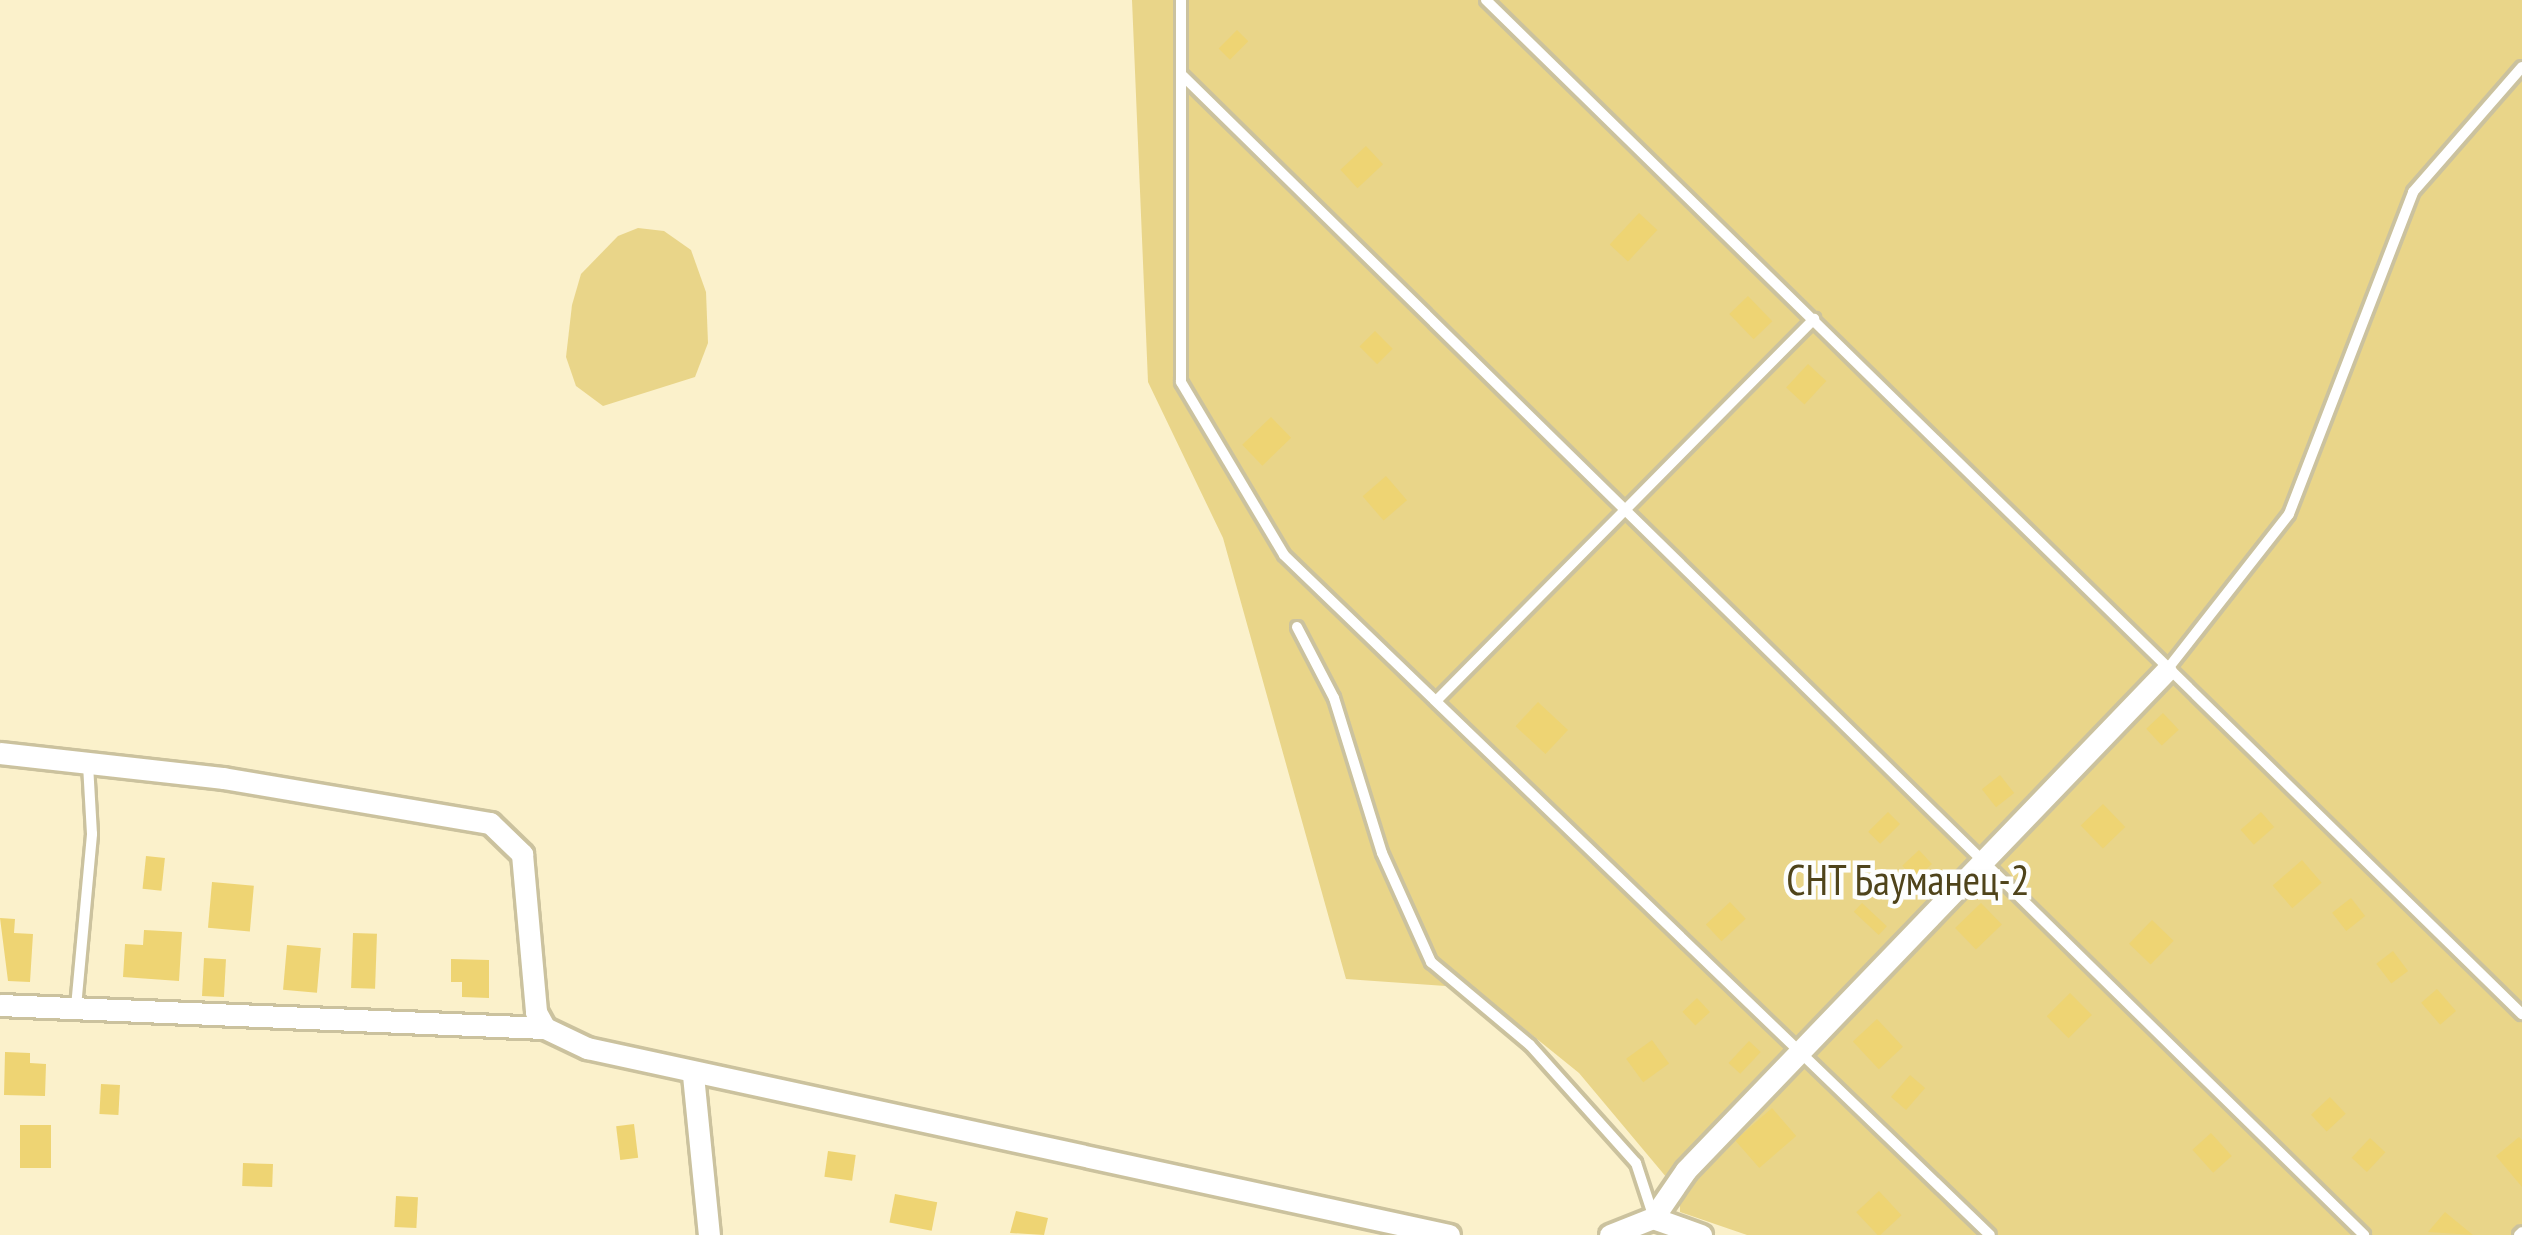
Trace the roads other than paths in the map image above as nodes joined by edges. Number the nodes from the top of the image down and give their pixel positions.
1 (1181, 0) edge
2 (1486, 0) edge
3 (2522, 67) edge
4 (1183, 76) junction
5 (1814, 319) junction
6 (1626, 505) junction
7 (1297, 627) dead end
8 (2166, 671) junction
9 (1438, 699) junction
10 (0, 753) edge
11 (88, 764) junction
12 (1985, 859) junction
13 (0, 1005) edge
14 (76, 1006) junction
15 (2522, 1014) edge
16 (545, 1028) junction
17 (1798, 1056) junction
18 (693, 1075) junction
19 (1653, 1218) junction
20 (710, 1235) edge
21 (1449, 1235) edge
22 (1610, 1235) edge
23 (1701, 1235) edge
24 (1990, 1235) edge
25 (2364, 1235) edge

1 - 4 lane
2 - 5 lane
3 - 8 lane
4 - 6 lane
4 - 9 lane
5 - 6 lane
5 - 8 lane
6 - 9 lane
6 - 12 lane
7 - 19 lane
8 - 12 street
8 - 15 lane
9 - 17 lane
10 - 11 street
11 - 14 lane
11 - 16 street
12 - 17 street
12 - 25 lane
13 - 14 street
14 - 16 street
16 - 18 street
17 - 19 street
17 - 24 lane
18 - 20 street
18 - 21 street
19 - 22 street
19 - 23 street

